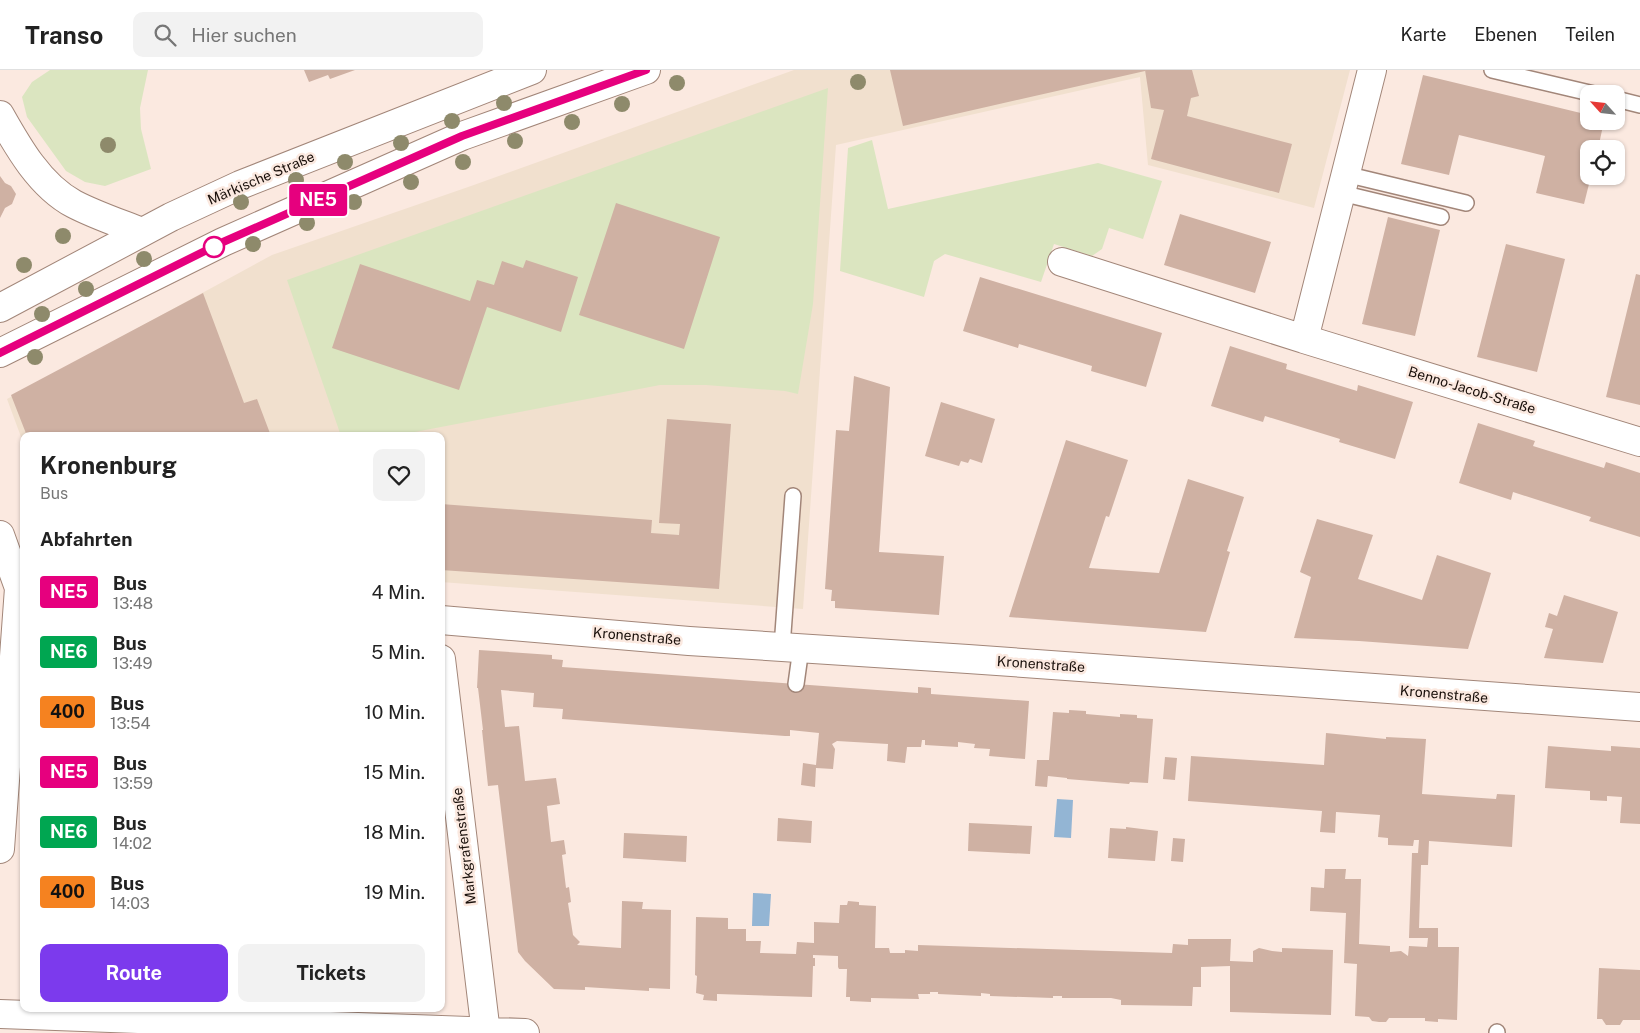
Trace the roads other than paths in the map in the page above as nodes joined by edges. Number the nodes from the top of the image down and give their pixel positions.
1 (532, 70) edge
2 (646, 70) edge
3 (1372, 70) edge
4 (1492, 70) edge
5 (1580, 91) edge
6 (1625, 101) edge
7 (1640, 104) edge
8 (0, 115) edge
9 (1343, 184) junction
10 (1466, 203) dead end
11 (1441, 217) dead end
12 (142, 232) junction
13 (1062, 262) dead end
14 (0, 308) edge
15 (1304, 339) junction
16 (0, 353) edge
17 (1640, 442) edge
18 (793, 496) dead end
19 (0, 535) edge
20 (20, 585) edge
21 (20, 600) edge
22 (445, 620) edge
23 (791, 648) junction
24 (796, 684) dead end
25 (445, 692) edge
26 (1640, 707) edge
27 (0, 849) edge
28 (0, 1014) edge
29 (486, 1032) edge
30 (525, 1033) edge

1 - 12 street, Märkische Straße
2 - 16 street
3 - 9 street
4 - 5 lane
6 - 7 lane
8 - 12 street
9 - 10 lane
9 - 11 lane
9 - 15 street
12 - 14 street, Märkische Straße
13 - 15 street, Benno-Jacob-Straße
15 - 17 street, Benno-Jacob-Straße
18 - 23 lane
19 - 20 street
21 - 27 street
22 - 23 street, Kronenstraße
23 - 24 lane
23 - 26 street, Kronenstraße
25 - 29 street, Markgrafenstraße
28 - 29 street
29 - 30 street

